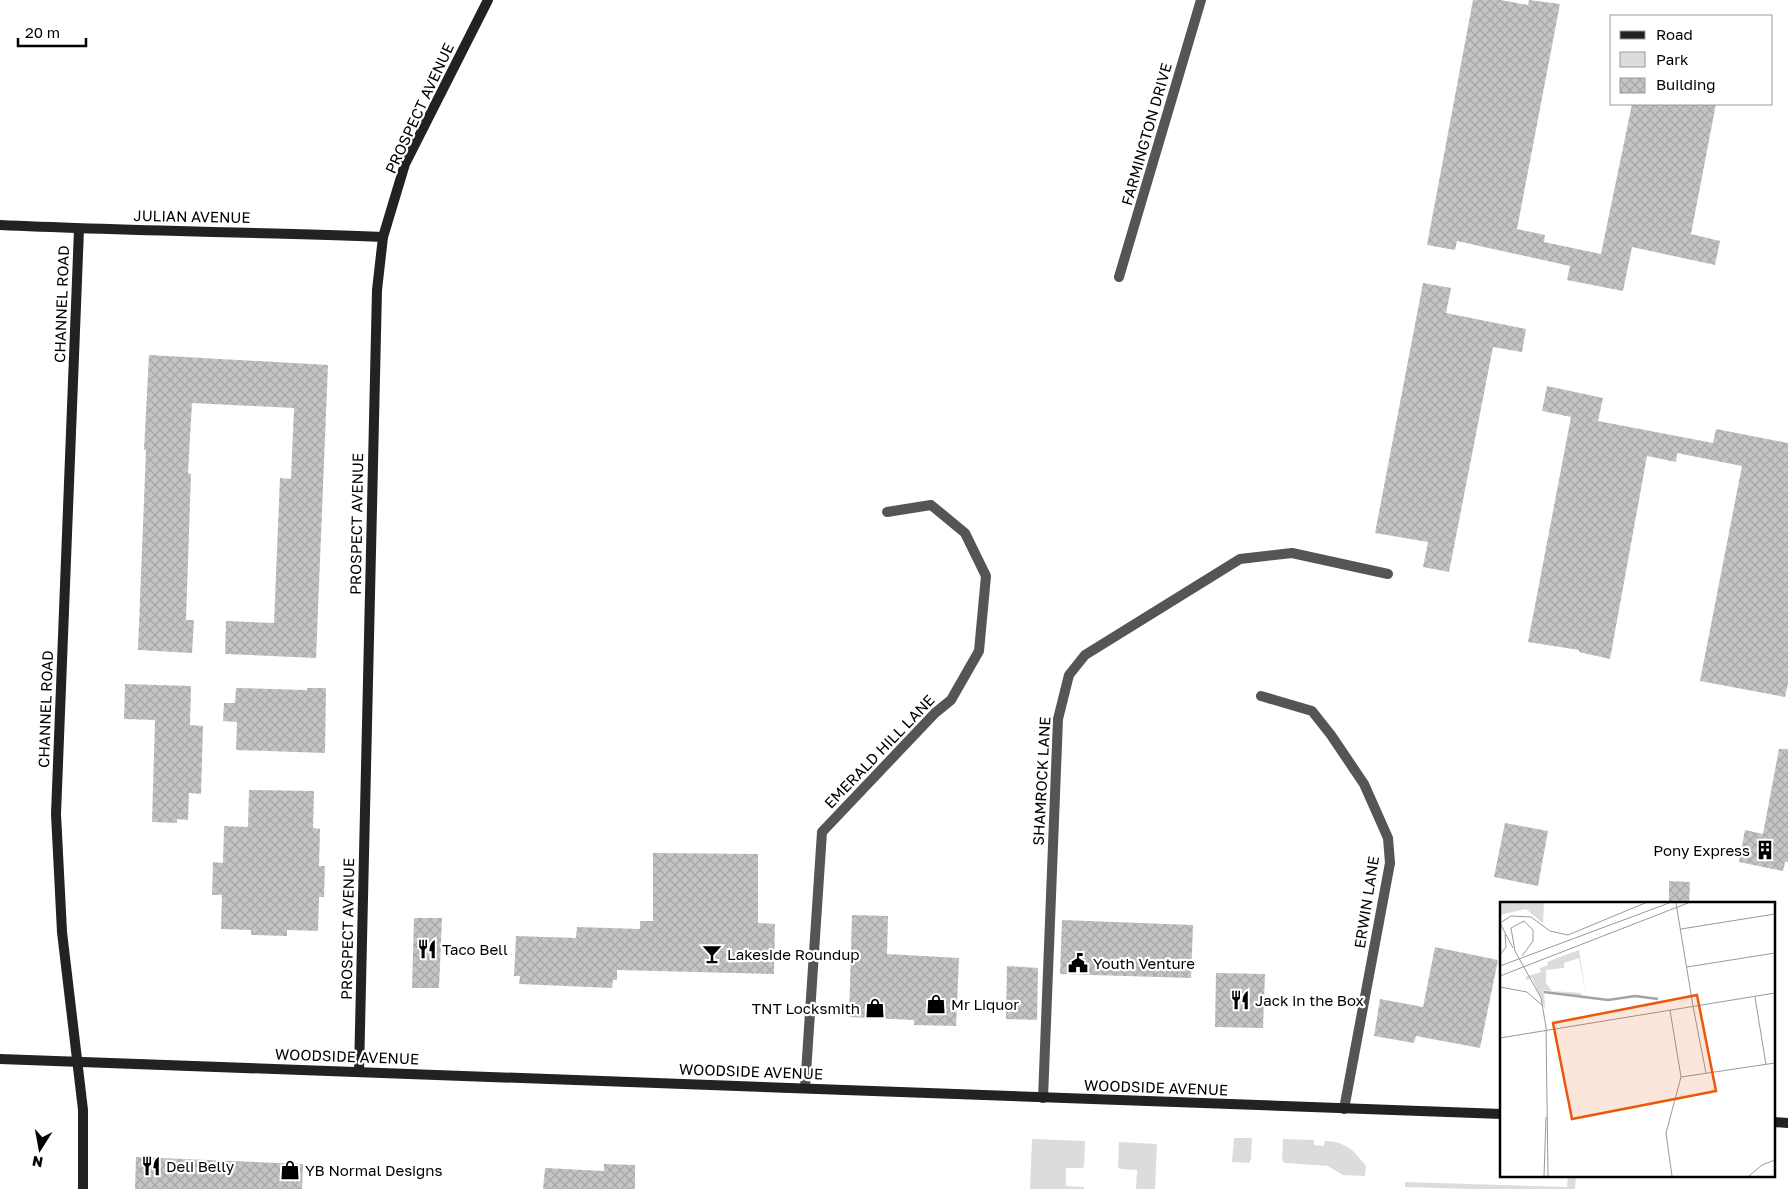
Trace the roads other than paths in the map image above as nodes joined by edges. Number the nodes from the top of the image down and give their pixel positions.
1 (488, 0) edge
2 (1201, 0) edge
3 (0, 225) edge
4 (79, 229) junction
5 (383, 237) junction
6 (1119, 277) dead end
7 (888, 512) dead end
8 (1388, 574) dead end
9 (1261, 696) dead end
10 (0, 1059) edge
11 (78, 1062) junction
12 (359, 1072) junction
13 (806, 1088) junction
14 (1042, 1098) junction
15 (1344, 1110) junction
16 (1500, 1114) edge
17 (83, 1189) edge

1 - 5 street, PROSPECT AVENUE
2 - 6 street, FARMINGTON DRIVE
3 - 4 street, JULIAN AVENUE
4 - 5 street, JULIAN AVENUE
4 - 11 street, CHANNEL ROAD
5 - 12 street, PROSPECT AVENUE
7 - 13 street, EMERALD HILL LANE
8 - 14 street, SHAMROCK LANE
9 - 15 street, ERWIN LANE
10 - 11 street, WOODSIDE AVENUE
11 - 12 street, WOODSIDE AVENUE
11 - 17 street, CHANNEL ROAD
12 - 13 street, WOODSIDE AVENUE
13 - 14 street, WOODSIDE AVENUE
14 - 15 street, WOODSIDE AVENUE
15 - 16 street, WOODSIDE AVENUE

